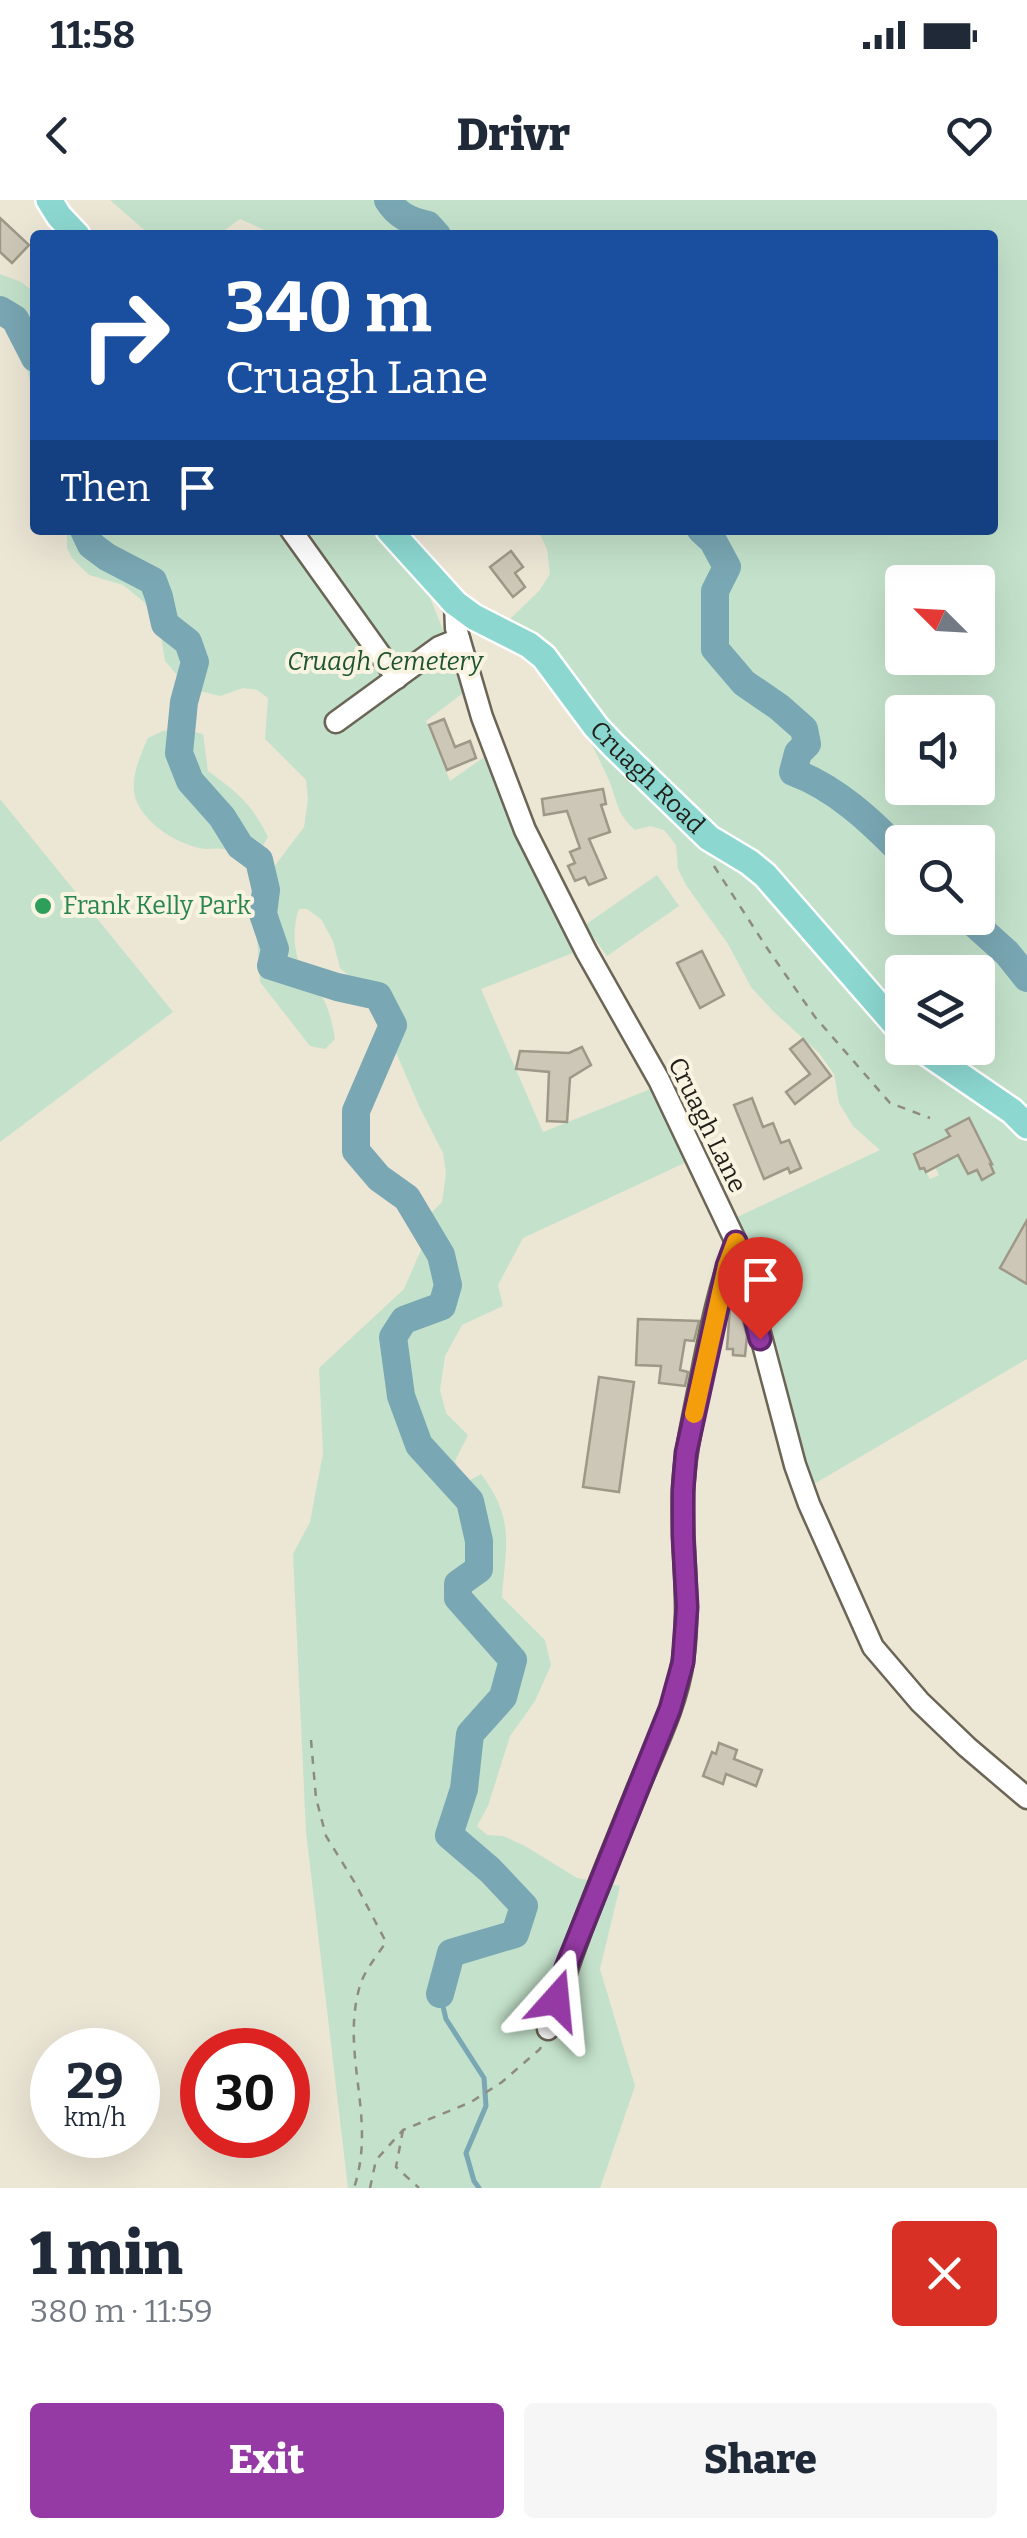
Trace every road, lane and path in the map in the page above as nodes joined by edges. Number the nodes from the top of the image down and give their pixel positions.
1 (49, 200) edge
2 (73, 230) edge
3 (295, 535) edge
4 (394, 535) edge
5 (455, 603) junction
6 (459, 638) junction
7 (397, 678) junction
8 (336, 722) dead end
9 (714, 864) dead end
10 (885, 1012) edge
11 (944, 1065) edge
12 (930, 1118) dead end
13 (1027, 1126) edge
14 (736, 1242) junction
15 (312, 1740) dead end
16 (1027, 1798) edge
17 (548, 2029) joint
18 (403, 2130) junction
19 (354, 2188) edge
20 (370, 2188) edge
21 (419, 2188) edge

1 - 2 main road
3 - 7 street
4 - 5 main road, Cruagh Road
5 - 6 street, Cruagh Lane
5 - 10 main road, Cruagh Road
6 - 7 street
6 - 14 street, Cruagh Lane
7 - 8 street
9 - 12 path
11 - 13 main road
14 - 16 street, Cruagh Lane
14 - 17 street
15 - 19 path
17 - 18 path
18 - 20 path
18 - 21 path

